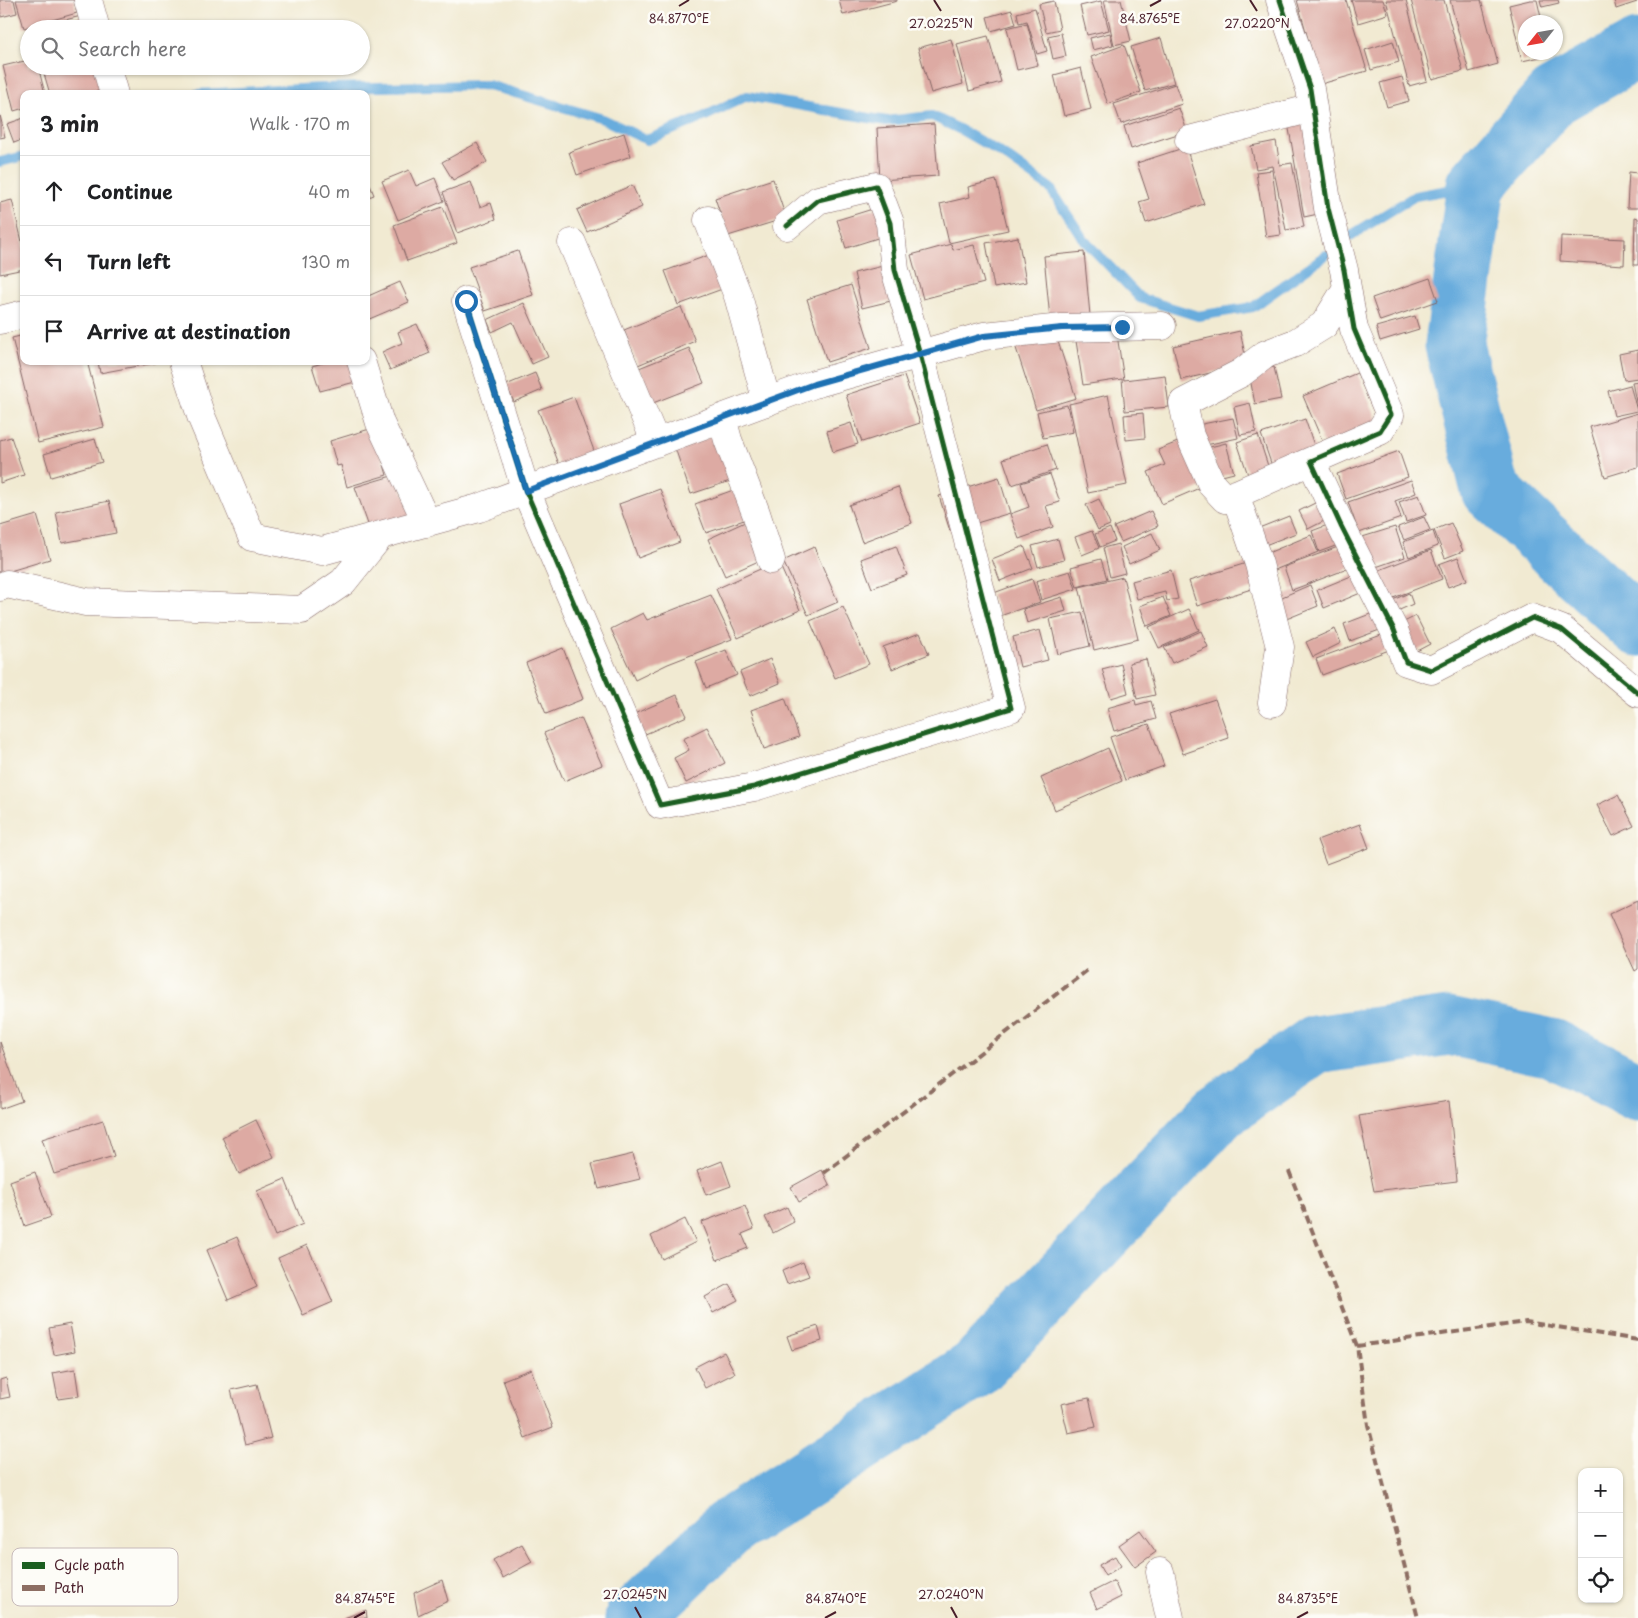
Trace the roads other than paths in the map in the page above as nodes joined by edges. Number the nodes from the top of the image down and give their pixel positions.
1 (88, 0) edge
2 (1280, 0) edge
3 (94, 20) edge
4 (109, 75) edge
5 (113, 90) edge
6 (1313, 108) junction
7 (1189, 140) dead end
8 (708, 220) dead end
9 (787, 226) dead end
10 (572, 243) dead end
11 (1346, 288) junction
12 (466, 301) dead end
13 (20, 315) edge
14 (0, 320) edge
15 (1162, 326) dead end
16 (920, 354) junction
17 (184, 365) edge
18 (362, 365) edge
19 (767, 402) junction
20 (722, 418) junction
21 (656, 443) junction
22 (1311, 461) junction
23 (526, 491) junction
24 (1235, 494) junction
25 (427, 522) junction
26 (380, 536) junction
27 (771, 560) dead end
28 (0, 587) edge
29 (1638, 693) edge
30 (1272, 703) dead end
31 (1160, 1572) dead end
32 (1168, 1618) edge

1 - 3 street
2 - 6 street
4 - 5 street
6 - 7 street
6 - 11 street
8 - 19 street
9 - 16 street
10 - 21 street
11 - 22 street
11 - 24 street
12 - 23 street
13 - 14 street
15 - 16 street
16 - 19 street
16 - 23 street
17 - 26 street
18 - 25 street
19 - 20 street
20 - 21 street
20 - 27 street
21 - 23 street
22 - 24 street
22 - 29 street
23 - 25 street
24 - 30 street
25 - 26 street
26 - 28 street
31 - 32 street

